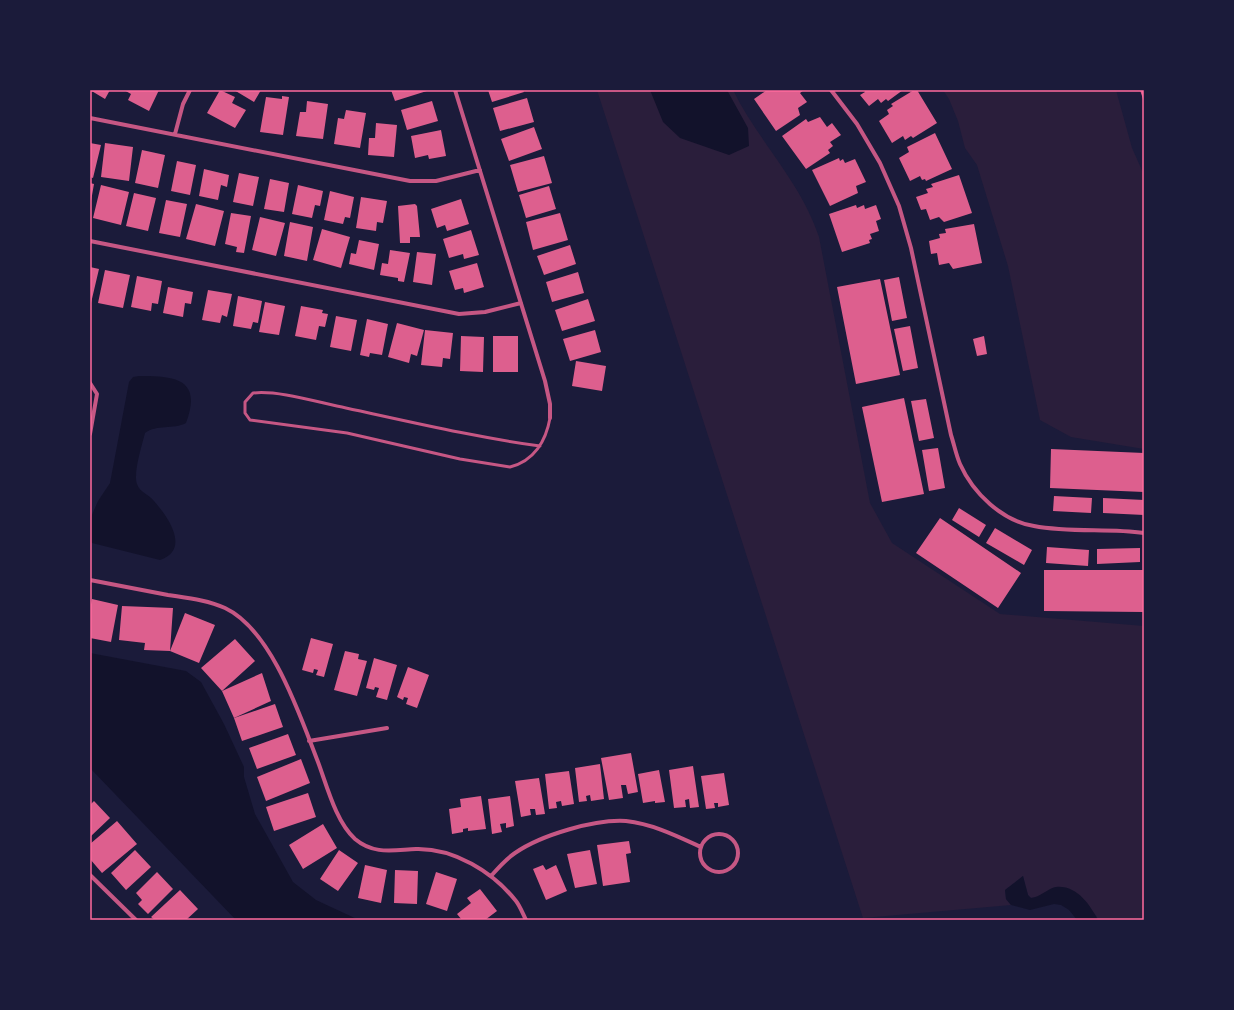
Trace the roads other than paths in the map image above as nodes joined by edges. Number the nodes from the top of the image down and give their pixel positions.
1 (190, 90) edge
2 (455, 90) edge
3 (831, 90) edge
4 (90, 118) edge
5 (175, 134) junction
6 (480, 170) junction
7 (90, 241) edge
8 (521, 303) junction
9 (90, 383) edge
10 (550, 418) joint
11 (90, 434) edge
12 (540, 446) junction
13 (1144, 533) edge
14 (90, 580) edge
15 (387, 728) dead end
16 (309, 741) junction
17 (701, 847) junction
18 (90, 875) edge
19 (491, 876) junction
20 (136, 920) edge
21 (526, 920) edge

1 - 5 street
2 - 6 street
3 - 13 street
4 - 5 street
5 - 6 street
6 - 8 street
7 - 8 street
8 - 10 street
9 - 11 street
10 - 12 lane
12 - 12 lane
14 - 16 street
15 - 16 street
16 - 19 street
17 - 17 street
17 - 19 street
18 - 20 street
19 - 21 street

